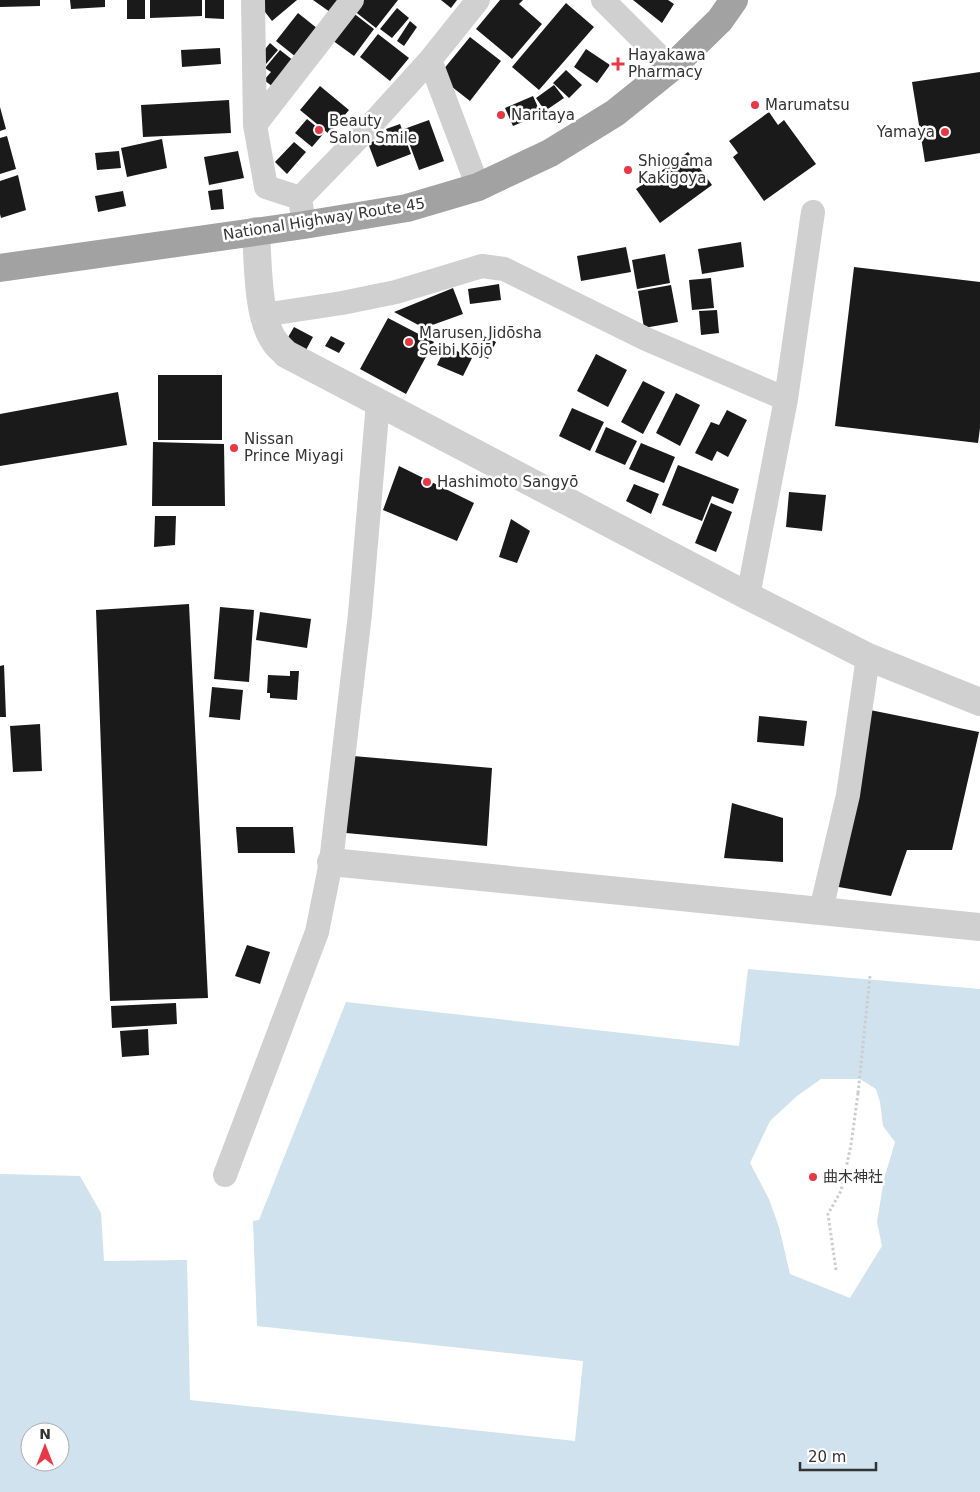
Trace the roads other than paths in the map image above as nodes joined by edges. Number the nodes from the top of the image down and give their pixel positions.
1 (253, 0) edge
2 (352, 0) edge
3 (478, 0) edge
4 (603, 0) edge
5 (734, 0) edge
6 (430, 60) junction
7 (671, 68) junction
8 (255, 124) junction
9 (478, 187) junction
10 (300, 198) junction
11 (813, 212) dead end
12 (304, 225) junction
13 (256, 231) junction
14 (0, 268) edge
15 (263, 315) junction
16 (786, 399) junction
17 (378, 402) junction
18 (748, 596) junction
19 (868, 657) junction
20 (980, 702) edge
21 (331, 862) junction
22 (822, 910) junction
23 (980, 927) edge
24 (225, 1175) dead end

1 - 8 street
2 - 8 street
3 - 6 street
4 - 7 street
5 - 7 highway, National Highway Route 45
6 - 9 street
6 - 10 street
7 - 9 highway, National Highway Route 45
8 - 10 street
9 - 12 highway, National Highway Route 45
10 - 12 street
11 - 16 street
12 - 13 highway, National Highway Route 45
13 - 14 highway, National Highway Route 45
13 - 15 street
15 - 16 street
15 - 17 street
16 - 18 street
17 - 18 street
17 - 21 street
18 - 19 street
19 - 20 street
19 - 22 street
21 - 22 street
21 - 24 street
22 - 23 street

